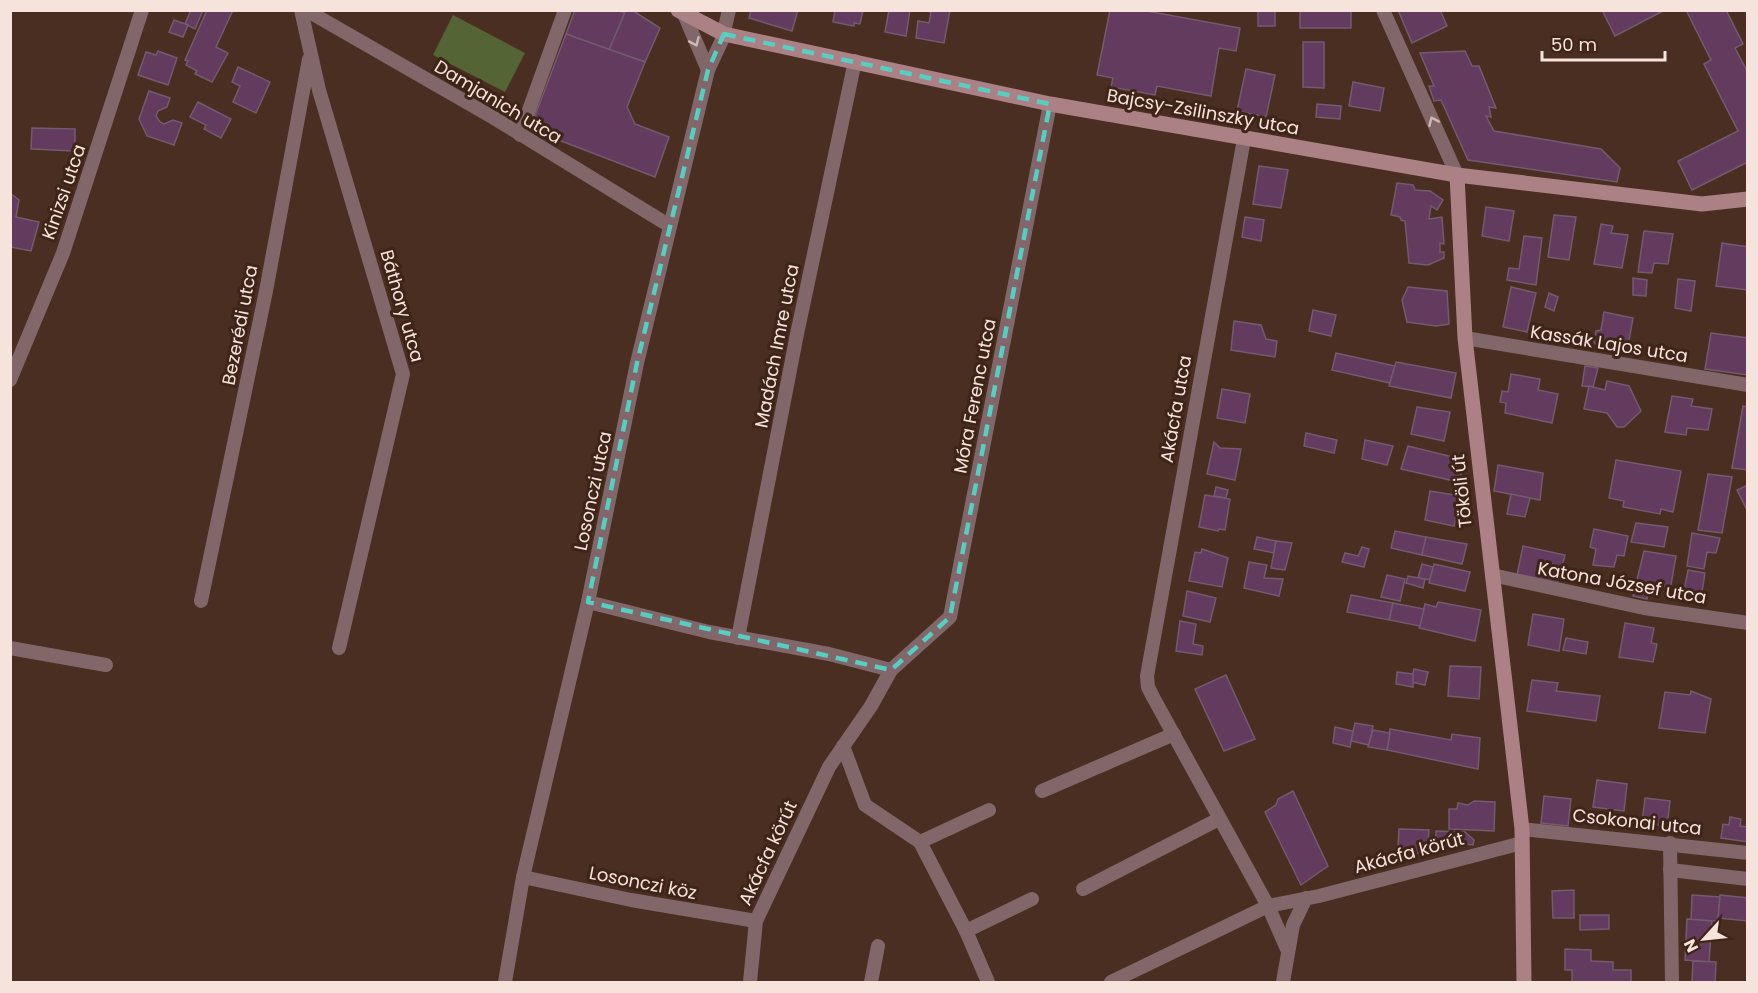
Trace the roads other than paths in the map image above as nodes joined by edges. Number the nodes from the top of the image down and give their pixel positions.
1 (142, 10) edge
2 (301, 10) edge
3 (306, 10) edge
4 (565, 10) edge
5 (1383, 10) edge
6 (729, 11) edge
7 (681, 12) edge
8 (724, 34) junction
9 (310, 55) junction
10 (855, 62) junction
11 (708, 70) junction
12 (1050, 104) junction
13 (520, 135) junction
14 (1244, 139) junction
15 (1457, 175) junction
16 (1748, 194) edge
17 (1748, 199) edge
18 (1730, 201) junction
19 (670, 226) junction
20 (1465, 338) junction
21 (10, 380) edge
22 (1748, 385) edge
23 (1492, 575) junction
24 (201, 601) dead end
25 (588, 602) junction
26 (1748, 622) edge
27 (738, 638) junction
28 (10, 648) edge
29 (339, 648) dead end
30 (106, 665) dead end
31 (891, 670) junction
32 (1174, 734) junction
33 (843, 746) junction
34 (1042, 791) dead end
35 (989, 810) dead end
36 (1219, 819) junction
37 (1522, 836) junction
38 (920, 842) junction
39 (1670, 843) junction
40 (1748, 853) edge
41 (1670, 870) junction
42 (523, 877) junction
43 (1748, 879) edge
44 (1083, 889) dead end
45 (1306, 898) junction
46 (1032, 899) dead end
47 (1269, 906) junction
48 (756, 921) junction
49 (966, 931) junction
50 (878, 946) dead end
51 (1287, 949) junction
52 (506, 982) edge
53 (750, 982) edge
54 (871, 982) edge
55 (988, 982) edge
56 (1111, 982) edge
57 (1283, 982) edge
58 (1524, 982) edge
59 (1672, 982) edge

1 - 21 street, Kinizsi utca
2 - 9 street, Báthory utca
3 - 13 street, Damjanich utca
4 - 13 street
15 -> 5 street, Tököli út
6 - 8 street, Losonczi utca
7 - 8 street, Bajcsy-Zsilinszky utca
7 -> 11 street
8 - 10 street, Bajcsy-Zsilinszky utca
8 - 11 street, Losonczi utca
9 - 24 street, Bezerédi utca
9 - 29 street, Báthory utca
10 - 12 street, Bajcsy-Zsilinszky utca
10 - 27 street, Madách Imre utca
11 - 19 street, Losonczi utca
12 - 14 street, Bajcsy-Zsilinszky utca
12 - 31 street, Móra Ferenc utca
13 - 19 street, Damjanich utca
14 - 15 street, Bajcsy-Zsilinszky utca
14 - 32 street, Akácfa utca
15 - 18 street, Bajcsy-Zsilinszky utca
15 - 20 street, Tököli út
16 - 18 street, Bajcsy-Zsilinszky utca
17 - 18 street, Bajcsy-Zsilinszky utca
19 - 25 street, Losonczi utca
20 - 22 street, Kassák Lajos utca
20 - 23 street, Tököli út
23 - 26 street, Katona József utca
23 - 37 street, Tököli út
25 - 27 street
25 - 42 street, Losonczi utca
27 - 31 street
28 - 30 street
31 - 33 street, Akácfa körút
32 - 34 street
32 - 36 street
33 - 38 street
33 - 48 street, Akácfa körút
35 - 38 street
36 - 44 street
36 - 47 street
37 - 39 street, Csokonai utca
37 - 45 street, Akácfa körút
37 - 58 street, Tököli út
38 - 49 street
39 - 40 street, Csokonai utca
39 - 41 street
41 - 43 street
41 - 59 street
42 - 48 street, Losonczi köz
42 - 52 street, Losonczi utca
45 - 47 street, Akácfa körút
45 - 51 street
46 - 49 street
47 - 51 street
47 - 56 street, Akácfa körút
48 - 53 street, Akácfa körút
49 - 55 street
50 - 54 street
51 - 57 street

